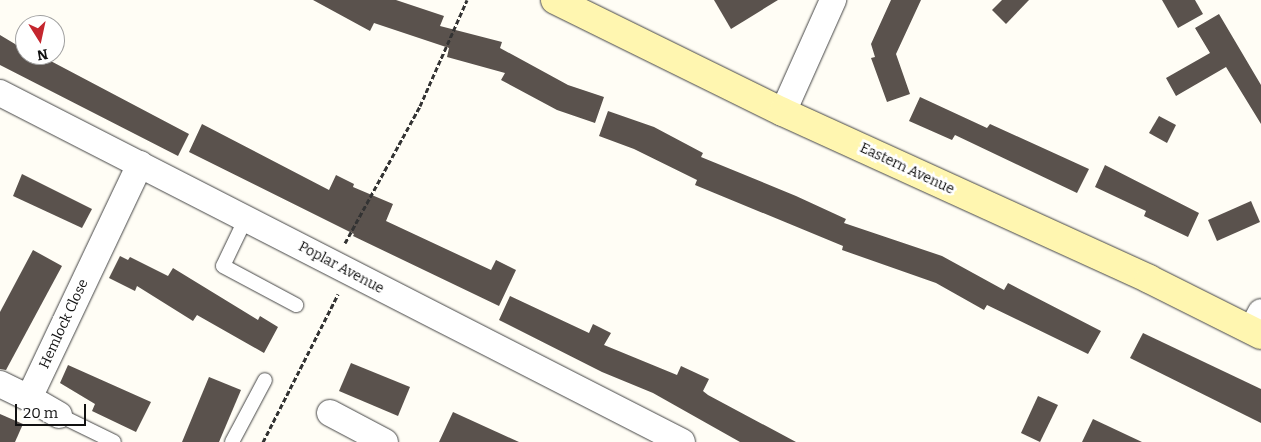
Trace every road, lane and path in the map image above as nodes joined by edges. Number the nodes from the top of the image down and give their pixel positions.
1 (468, 0) edge
2 (555, 0) edge
3 (833, 0) edge
4 (0, 92) edge
5 (783, 112) junction
6 (140, 164) junction
7 (246, 218) junction
8 (334, 263) junction
9 (296, 305) dead end
10 (1258, 325) edge
11 (266, 380) dead end
12 (0, 384) edge
13 (29, 398) junction
14 (330, 413) dead end
15 (59, 415) joint
16 (114, 442) edge
17 (232, 442) edge
18 (263, 442) edge
19 (385, 442) edge
20 (682, 442) edge

1 - 8 path
2 - 5 street, Eastern Avenue
3 - 5 street
4 - 6 street, Poplar Avenue
5 - 10 street, Eastern Avenue
6 - 7 street, Poplar Avenue
6 - 13 street, Hemlock Close
7 - 8 street, Poplar Avenue
7 - 9 lane
8 - 18 path
8 - 20 street, Poplar Avenue
11 - 17 lane
12 - 13 street
13 - 15 street
14 - 19 street
15 - 16 lane

